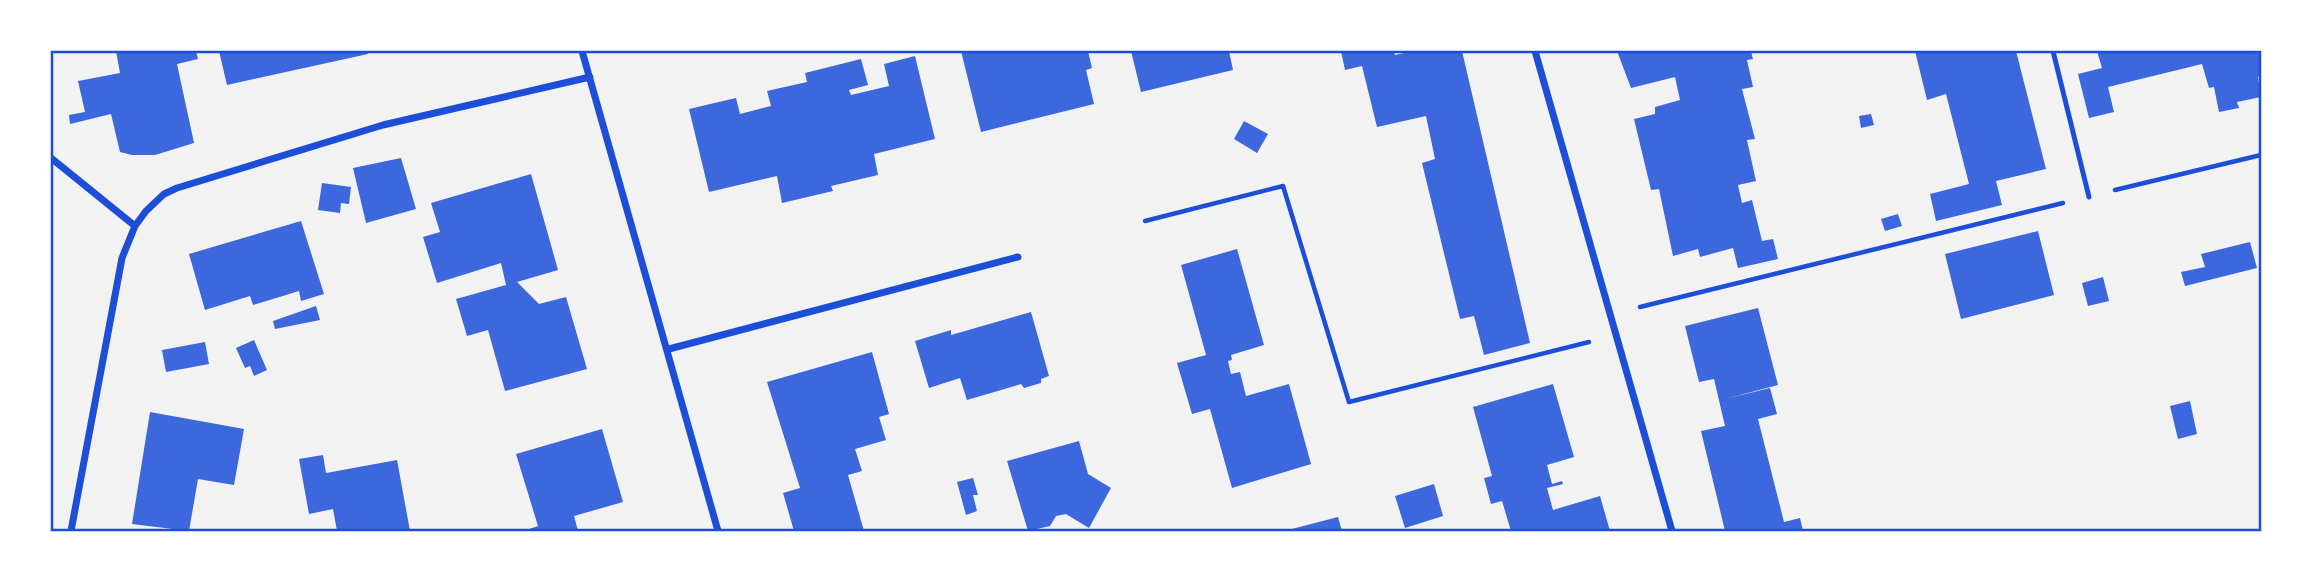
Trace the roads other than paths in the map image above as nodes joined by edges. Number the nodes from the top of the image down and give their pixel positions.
1 (582, 51) edge
2 (1535, 51) edge
3 (2053, 51) edge
4 (590, 78) junction
5 (51, 158) edge
6 (2089, 197) road end
7 (135, 226) junction
8 (1018, 257) dead end
9 (669, 349) junction
10 (71, 531) edge
11 (718, 531) edge
12 (1672, 531) edge

1 - 4 street
2 - 12 street
3 - 6 lane
4 - 7 street
4 - 9 street
5 - 7 street
7 - 10 street
8 - 9 street
9 - 11 street

